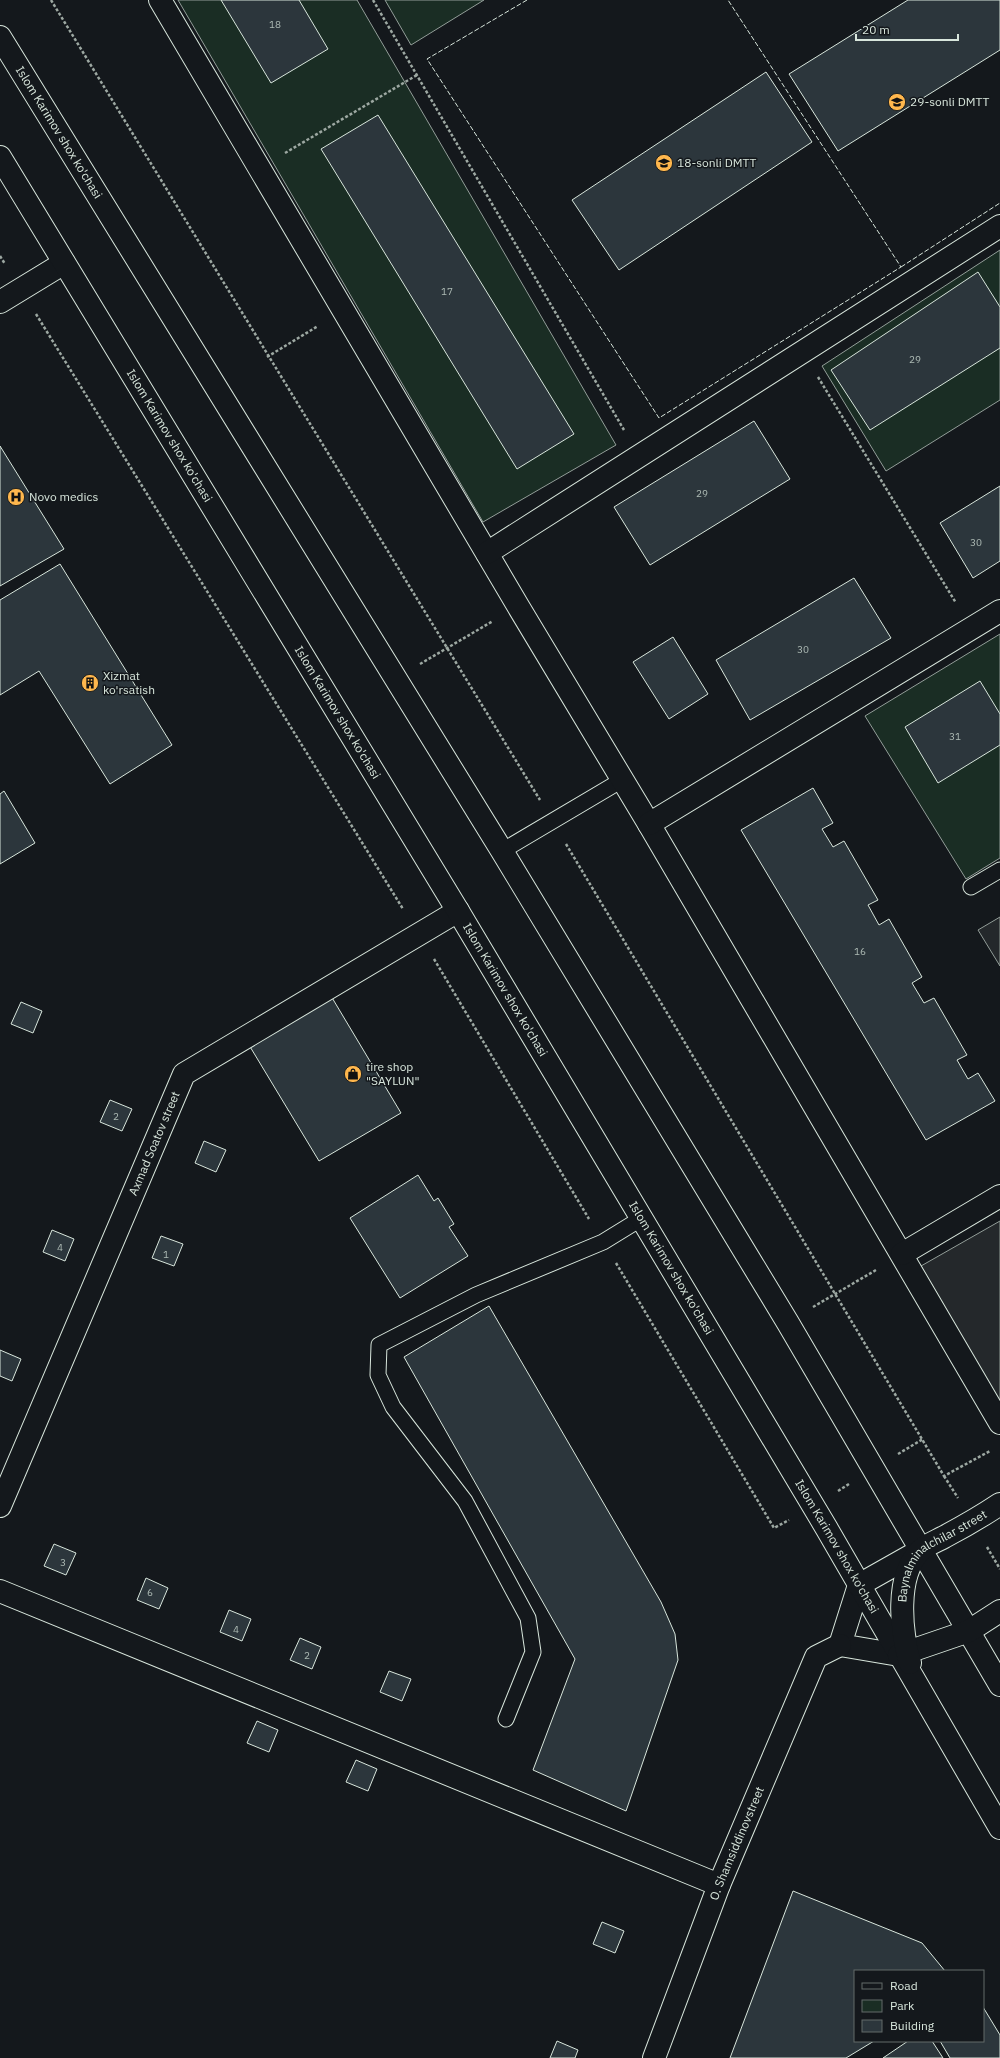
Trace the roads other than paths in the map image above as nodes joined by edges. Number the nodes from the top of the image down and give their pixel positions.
1 (160, 0) edge
2 (0, 37) edge
3 (0, 157) edge
4 (1000, 226) edge
5 (64, 263) junction
6 (0, 302) edge
7 (487, 554) junction
8 (1000, 611) edge
9 (622, 780) junction
10 (649, 824) junction
11 (502, 851) junction
12 (1000, 870) edge
13 (971, 887) dead end
14 (458, 911) junction
15 (1000, 1196) edge
16 (642, 1218) junction
17 (902, 1254) junction
18 (1000, 1423) edge
19 (1000, 1504) edge
20 (0, 1506) edge
21 (921, 1550) junction
22 (859, 1585) junction
23 (0, 1591) edge
24 (1000, 1611) edge
25 (969, 1631) junction
26 (840, 1645) junction
27 (903, 1654) junction
28 (1000, 1685) edge
29 (506, 1719) dead end
30 (1000, 1828) edge
31 (719, 1885) junction
32 (654, 2058) edge

1 - 7 street
2 - 11 street, Islom Karimov shox ko'chasi
3 - 5 street, Islom Karimov shox ko'chasi
4 - 7 street
5 - 6 street
5 - 14 street, Islom Karimov shox ko'chasi
7 - 9 street
8 - 10 street
9 - 10 street
9 - 11 lane
10 - 17 street
11 - 21 street, Islom Karimov shox ko'chasi
12 - 13 lane
14 - 16 street, Islom Karimov shox ko'chasi
14 - 20 street, Axmad Soatov street
15 - 17 street
16 - 22 street, Islom Karimov shox ko'chasi
16 - 29 lane
17 - 18 street
19 - 21 street, Baynalminalchilar street
21 - 22 street
21 - 25 street, Islom Karimov shox ko'chasi
21 - 27 street, Baynalminalchilar street
22 - 26 street
22 - 27 street, Islom Karimov shox ko'chasi
23 - 31 street
24 - 25 street
25 - 27 street
25 - 28 street, Islom Karimov shox ko'chasi
26 - 27 street
26 - 31 street, O. Shamsiddinovstreet
27 - 30 street, Islom Karimov shox ko'chasi
31 - 32 street, O. Shamsiddinovstreet

